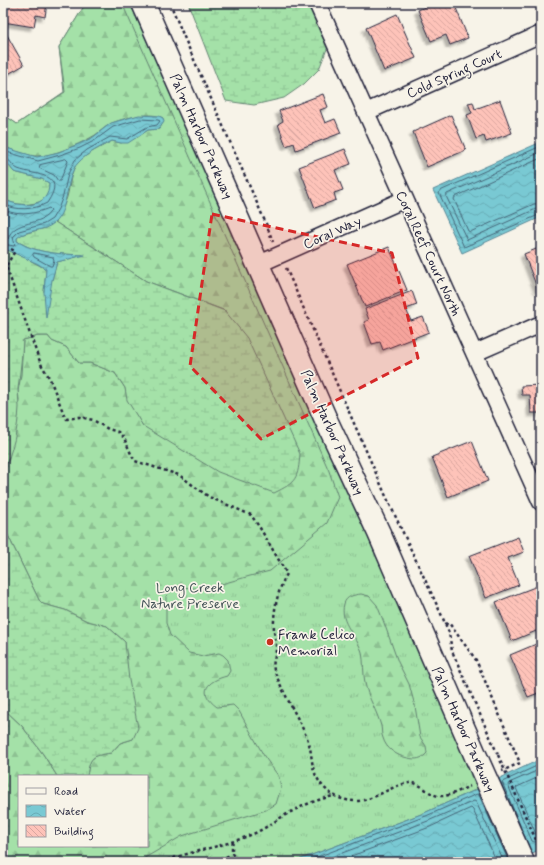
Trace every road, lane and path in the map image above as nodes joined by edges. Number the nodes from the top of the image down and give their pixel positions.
1 (143, 3) edge
2 (170, 3) edge
3 (317, 3) edge
4 (541, 34) edge
5 (366, 112) junction
6 (405, 199) junction
7 (272, 241) dead end
8 (11, 249) dead end
9 (259, 264) junction
10 (286, 269) dead end
11 (541, 324) edge
12 (475, 354) junction
13 (541, 502) edge
14 (445, 624) junction
15 (487, 757) junction
16 (500, 772) dead end
17 (473, 784) dead end
18 (334, 796) junction
19 (233, 841) junction
20 (541, 852) edge
21 (232, 854) junction
22 (162, 862) edge
23 (215, 862) edge
24 (236, 862) edge
25 (522, 862) edge

1 - 9 street, Palm Harbor Parkway
2 - 7 path
3 - 5 street, Coral Reef Court North
4 - 5 street, Cold Spring Court
5 - 6 street, Coral Reef Court North
6 - 9 street, Coral Way
6 - 12 street, Coral Reef Court North
8 - 18 path
9 - 15 street, Palm Harbor Parkway
10 - 14 path
11 - 12 street
12 - 13 street, Coral Reef Court North
14 - 15 path
14 - 16 path
15 - 20 path, bridge
15 - 25 street, Palm Harbor Parkway, bridge
17 - 18 path
18 - 19 path
19 - 21 path
19 - 22 path
21 - 23 path
21 - 24 path

